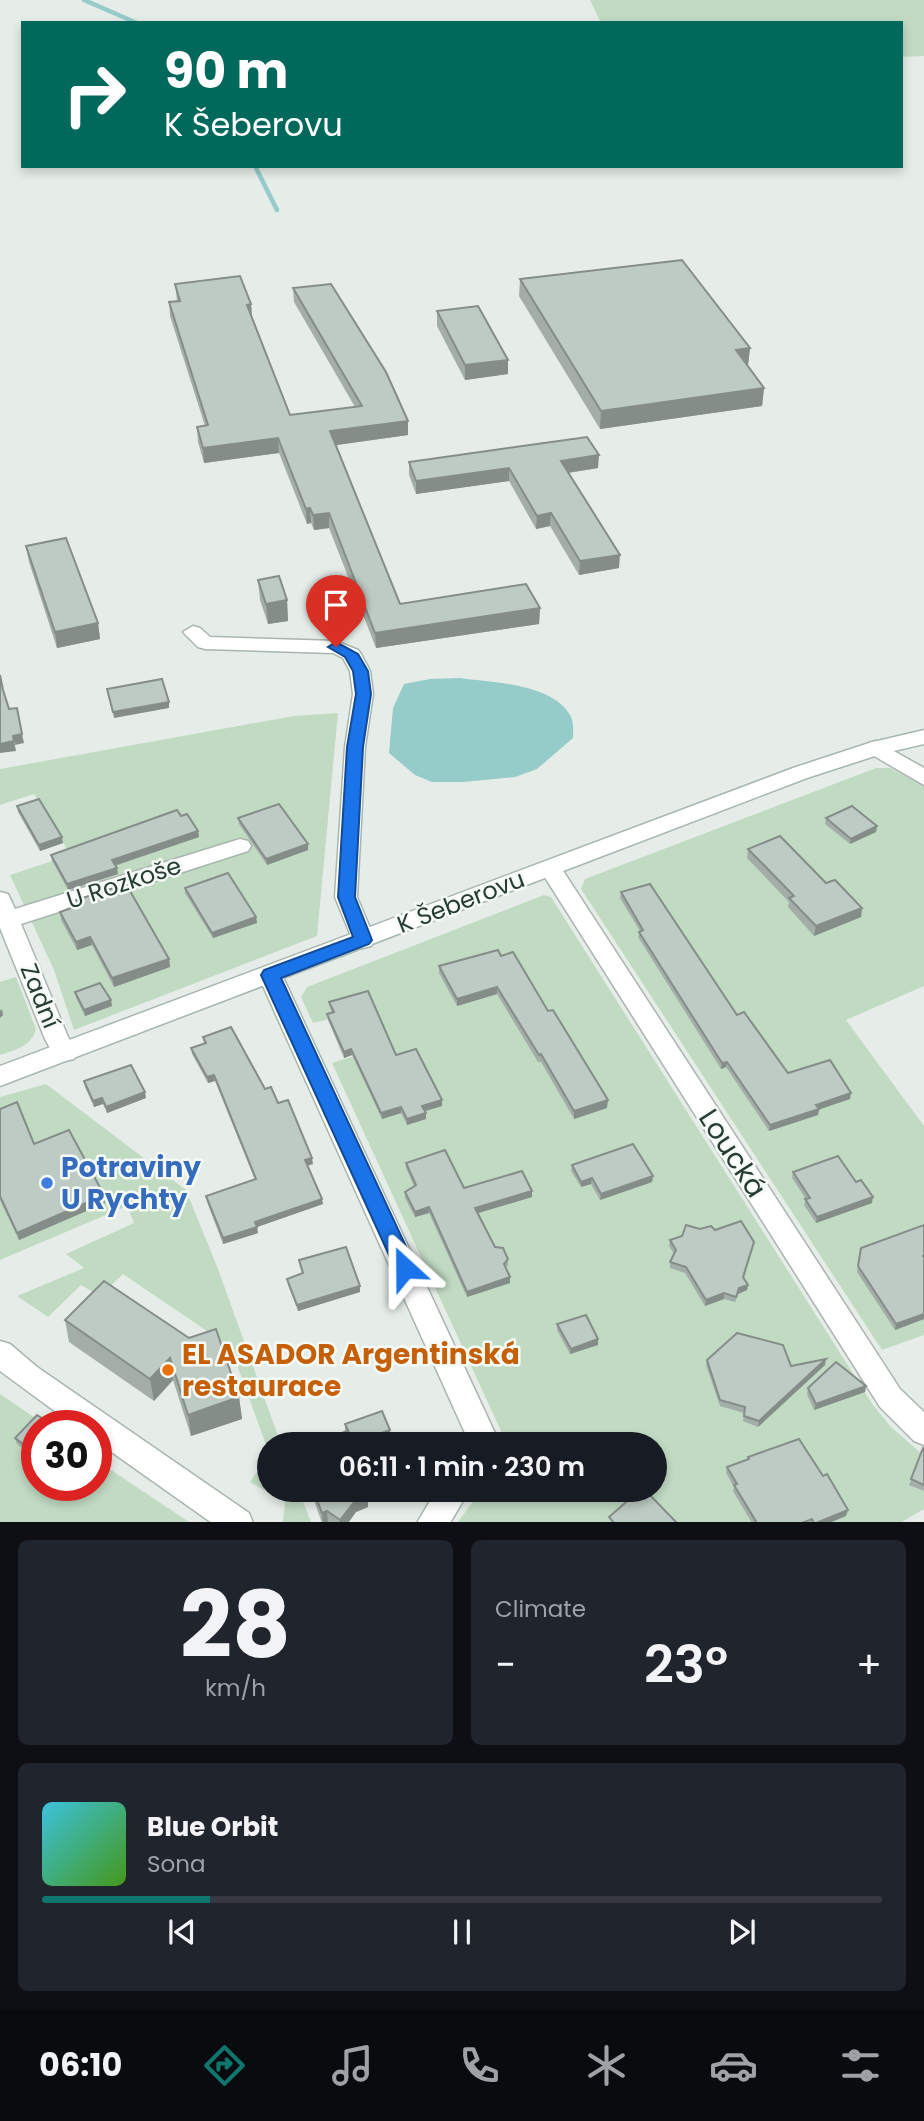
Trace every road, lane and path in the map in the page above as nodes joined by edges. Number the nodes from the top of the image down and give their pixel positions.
1 (193, 632) dead end
2 (924, 737) edge
3 (876, 748) junction
4 (924, 778) edge
5 (240, 846) dead end
6 (550, 868) junction
7 (4, 910) edge
8 (363, 940) junction
9 (270, 975) junction
10 (65, 1052) junction
11 (0, 1076) edge
12 (0, 1353) edge
13 (479, 1432) edge
14 (924, 1432) edge
15 (446, 1502) edge
16 (238, 1522) edge
17 (432, 1522) edge

1 - 8 street
2 - 3 street, K Šeberovu
3 - 4 street
3 - 6 street, K Šeberovu
5 - 7 street, U Rozkoše
6 - 8 street, K Šeberovu
6 - 14 street, Loucká
7 - 10 street, Zadní
8 - 9 street, K Šeberovu
9 - 10 street, K Šeberovu
9 - 13 street
10 - 11 street, K Šeberovu
12 - 16 street
15 - 17 street

